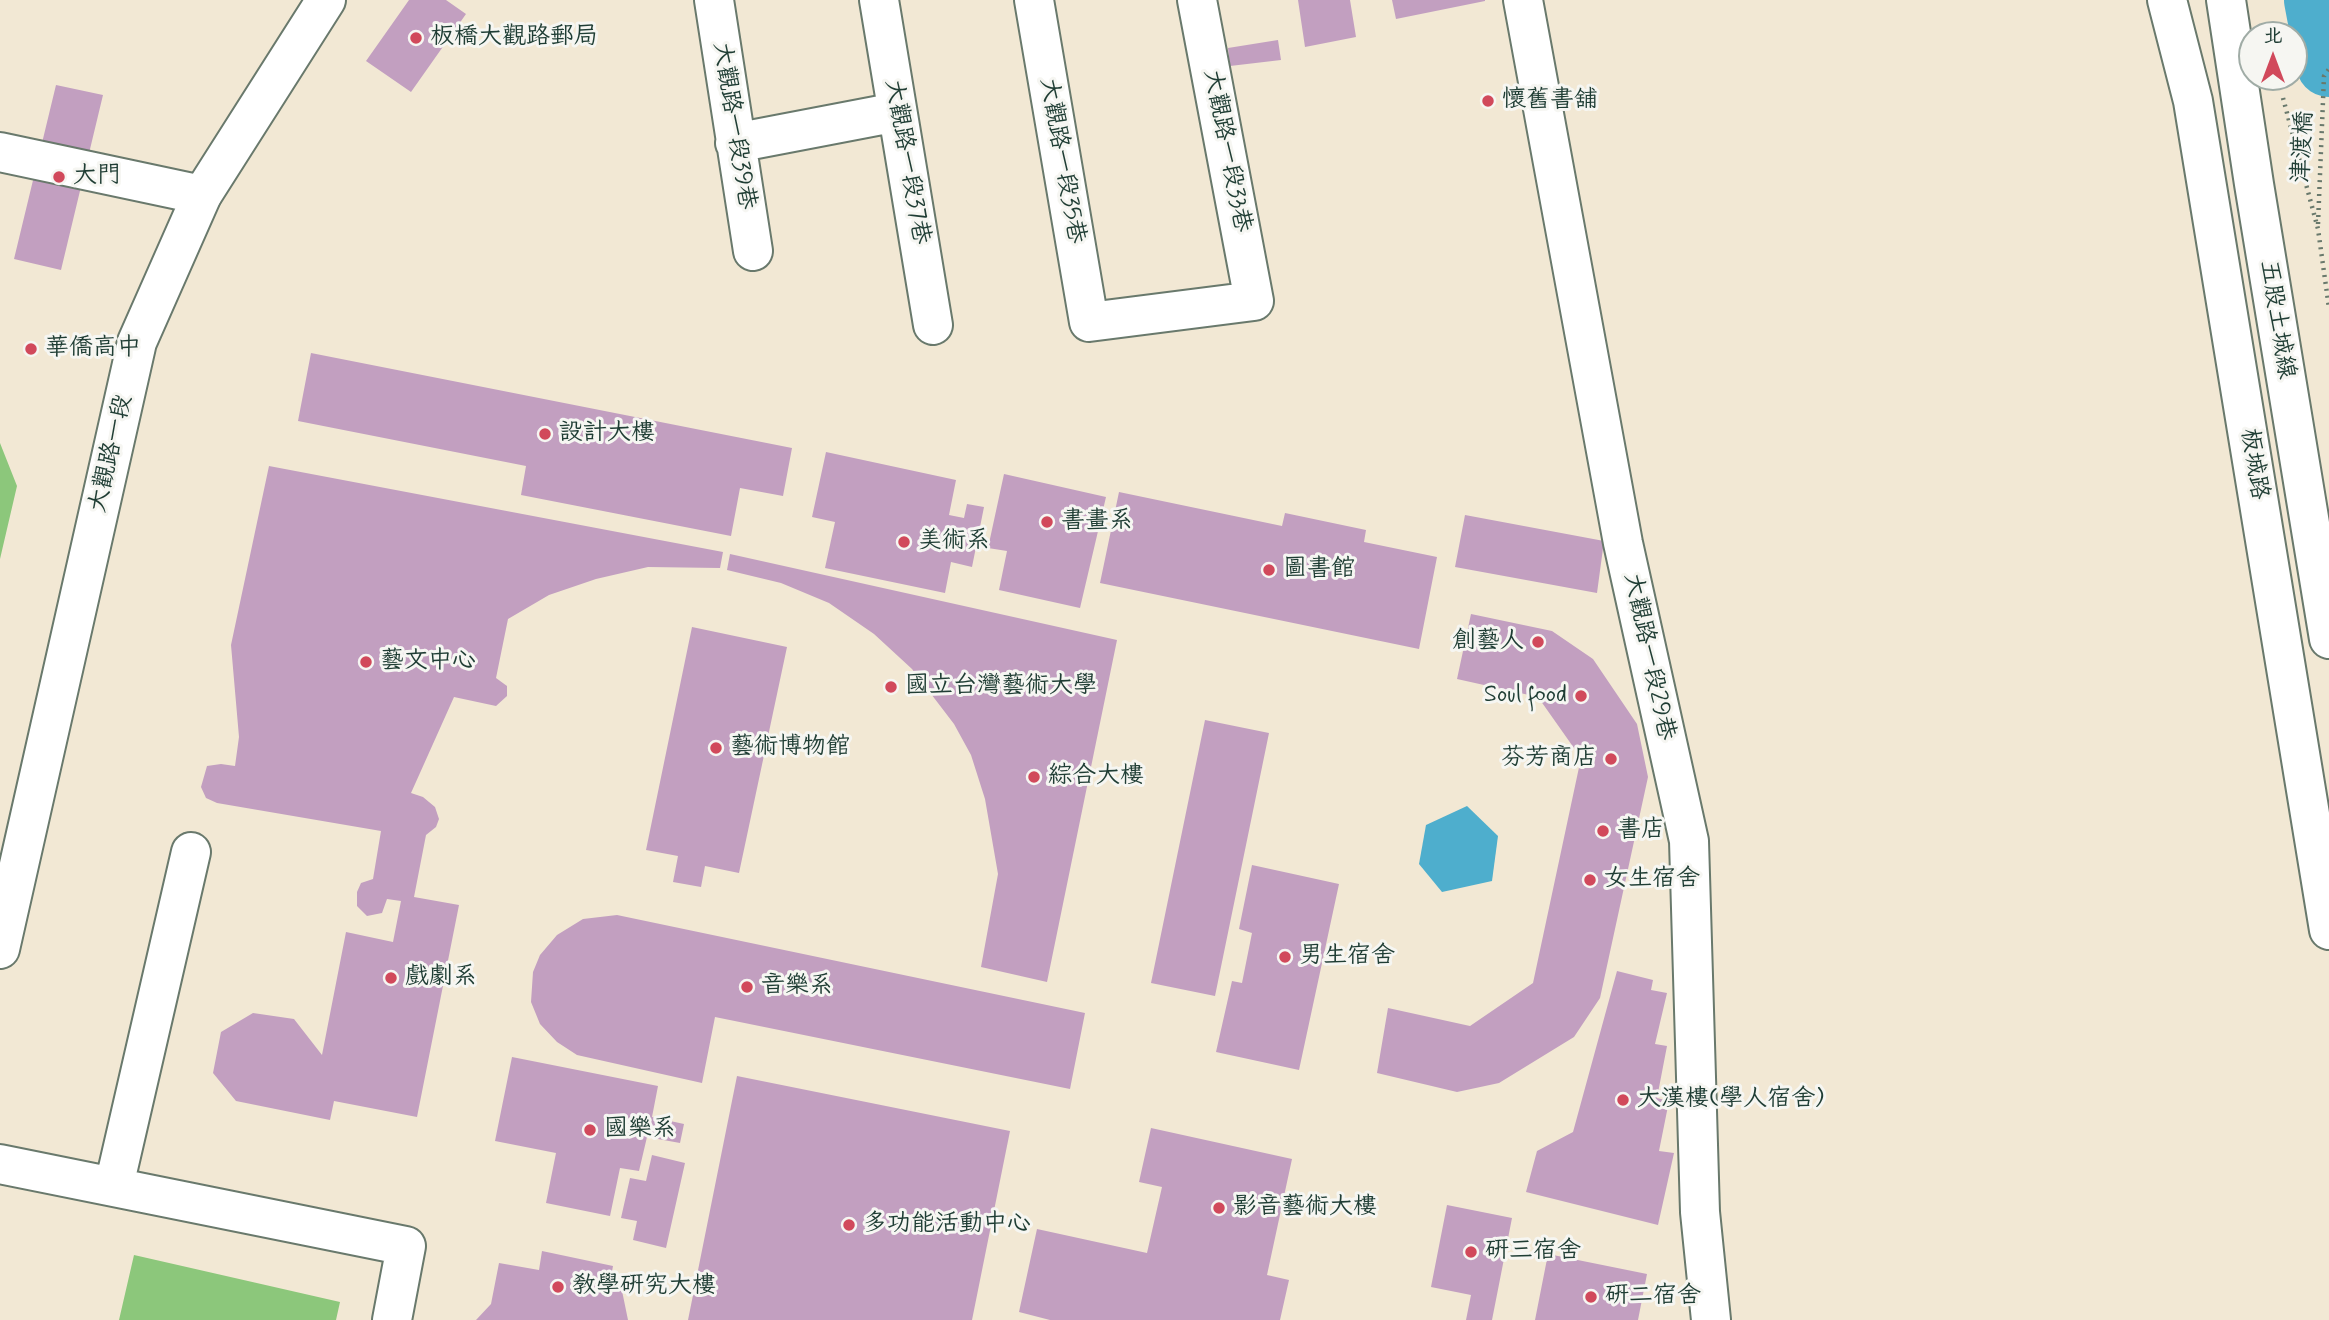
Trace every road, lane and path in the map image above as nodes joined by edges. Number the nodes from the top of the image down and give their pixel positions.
1 (326, 0) edge
2 (714, 0) edge
3 (878, 0) edge
4 (1034, 0) edge
5 (1197, 0) edge
6 (1523, 0) edge
7 (2167, 0) edge
8 (2226, 0) edge
9 (2329, 69) edge
10 (2280, 91) edge
11 (897, 112) junction
12 (735, 143) junction
13 (0, 152) edge
14 (202, 195) junction
15 (2318, 229) junction
16 (753, 251) dead end
17 (1254, 301) joint
18 (2329, 308) edge
19 (933, 325) dead end
20 (2329, 639) edge
21 (191, 852) dead end
22 (2328, 922) edge
23 (0, 949) edge
24 (0, 1164) edge
25 (114, 1186) junction
26 (392, 1320) edge
27 (1711, 1320) edge

1 - 14 main road, 大觀路一段
2 - 12 main road, 大觀路一段39巷
3 - 11 main road, 大觀路一段37巷
4 - 17 main road, 大觀路一段35巷
5 - 17 main road, 大觀路一段33巷
6 - 27 main road, 大觀路一段29巷
7 - 22 main road, 板城路
8 - 20 main road, 五股土城線
9 - 15 path, 津渡橋
10 - 15 path
11 - 12 main road
11 - 19 main road, 大觀路一段37巷
12 - 16 main road, 大觀路一段39巷
13 - 14 main road
14 - 23 main road, 大觀路一段
15 - 18 path
21 - 25 main road
24 - 25 main road
25 - 26 main road

